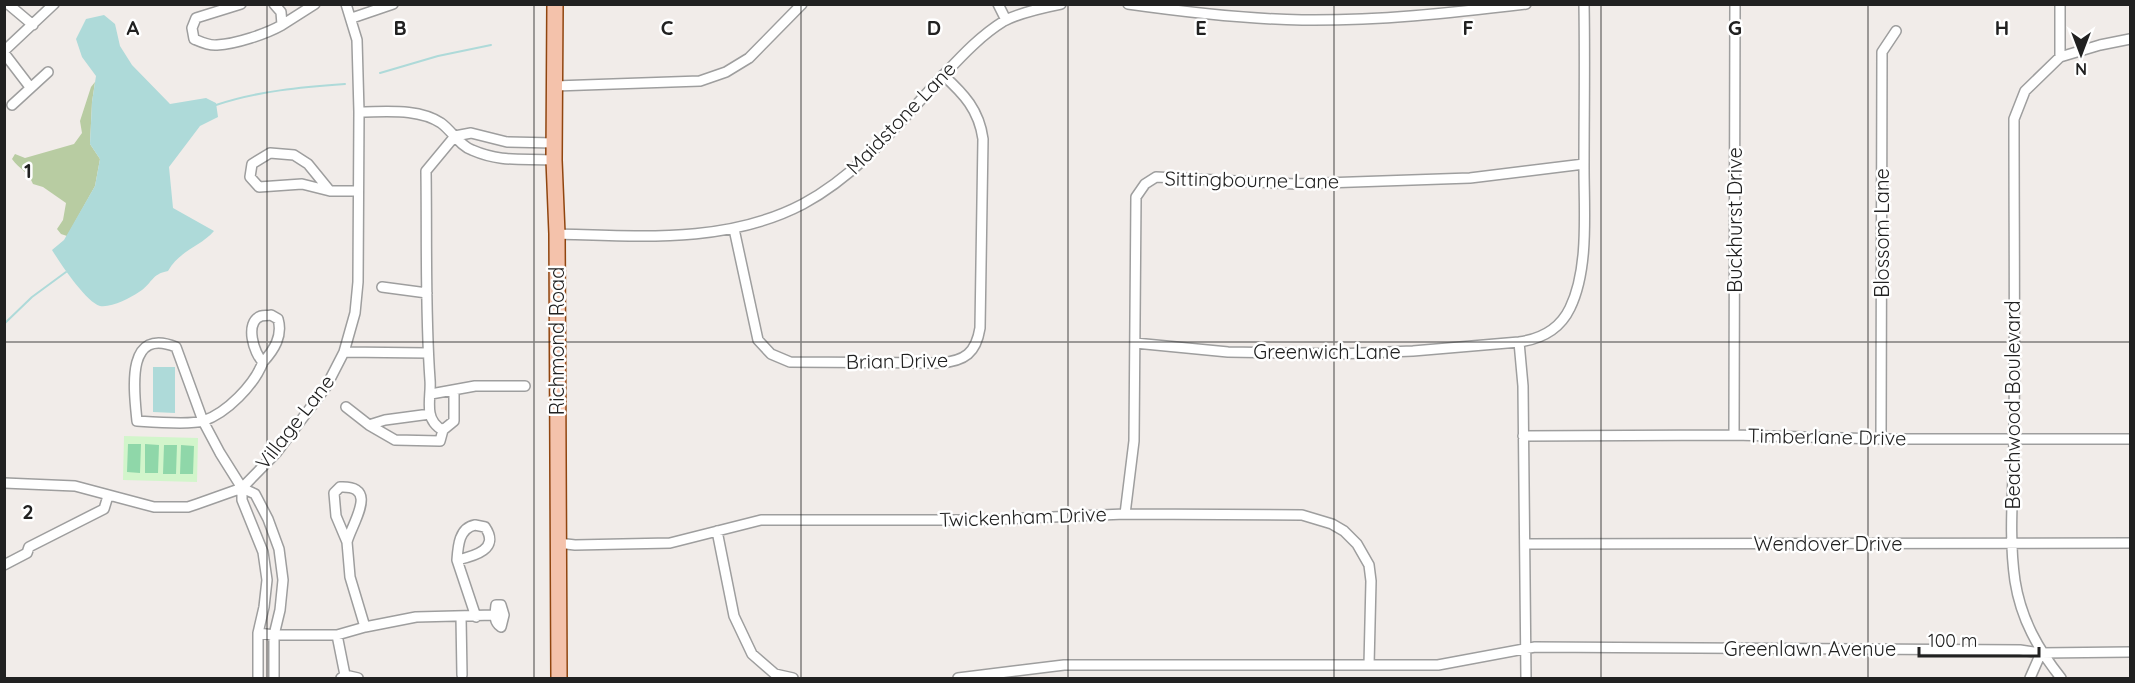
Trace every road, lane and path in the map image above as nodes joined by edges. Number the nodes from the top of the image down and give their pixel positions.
1 (8, 4) edge
2 (54, 4) edge
3 (241, 4) edge
4 (274, 4) edge
5 (315, 4) edge
6 (346, 4) edge
7 (393, 4) edge
8 (555, 4) edge
9 (802, 4) edge
10 (998, 4) edge
11 (1061, 4) edge
12 (1128, 4) edge
13 (1526, 4) edge
14 (1584, 4) edge
15 (1735, 4) edge
16 (2060, 4) edge
17 (352, 18) junction
18 (1006, 20) junction
19 (33, 25) junction
20 (282, 25) junction
21 (1896, 31) dead end
22 (2130, 39) edge
23 (4, 52) edge
24 (2060, 57) junction
25 (48, 72) dead end
26 (943, 75) junction
27 (555, 86) junction
28 (30, 87) junction
29 (12, 105) dead end
30 (359, 112) junction
31 (455, 136) junction
32 (554, 142) junction
33 (554, 160) junction
34 (1584, 164) junction
35 (330, 191) junction
36 (358, 191) junction
37 (734, 229) junction
38 (557, 234) junction
39 (382, 287) dead end
40 (428, 292) junction
41 (1520, 342) junction
42 (1135, 343) junction
43 (344, 352) junction
44 (428, 352) junction
45 (263, 362) junction
46 (525, 386) dead end
47 (454, 391) junction
48 (431, 394) junction
49 (346, 407) dead end
50 (430, 414) junction
51 (203, 421) junction
52 (369, 425) junction
53 (443, 430) junction
54 (1734, 435) junction
55 (1523, 436) junction
56 (2014, 438) junction
57 (1881, 439) junction
58 (2130, 439) edge
59 (4, 483) edge
60 (242, 488) junction
61 (108, 496) junction
62 (1125, 514) junction
63 (717, 531) junction
64 (347, 542) junction
65 (558, 543) junction
66 (2130, 543) edge
67 (1525, 544) junction
68 (2012, 544) junction
69 (457, 560) dead end
70 (4, 565) edge
71 (494, 615) dead end
72 (460, 617) junction
73 (476, 617) junction
74 (365, 627) junction
75 (258, 633) junction
76 (338, 634) junction
77 (274, 635) junction
78 (1525, 649) junction
79 (2130, 652) edge
80 (2041, 653) junction
81 (1369, 665) junction
82 (343, 676) edge
83 (774, 676) edge
84 (465, 677) edge
85 (258, 678) edge
86 (274, 678) edge
87 (358, 678) edge
88 (559, 678) edge
89 (793, 678) edge
90 (958, 678) edge
91 (1526, 678) edge
92 (2030, 678) edge
93 (2061, 678) edge

1 - 19 street
2 - 19 street
3 - 20 street
4 - 20 street
5 - 20 street
6 - 17 street, Village Lane
7 - 17 street
8 - 27 main road, Richmond Road
9 - 27 street
10 - 18 street
11 - 18 street, Maidstone Lane
12 - 13 street
14 - 34 street, Greenwich Lane
15 - 54 street, Buckhurst Drive
16 - 24 street
17 - 30 street, Village Lane
18 - 26 street, Maidstone Lane
19 - 23 street
21 - 57 street, Blossom Lane
22 - 24 street
23 - 28 street
24 - 56 street, Beachwood Boulevard
25 - 28 street
26 - 37 street, Maidstone Lane
26 - 37 street, Brian Drive
27 - 32 main road, Richmond Road
28 - 29 street
30 - 31 street
30 - 36 street, Village Lane
31 - 32 street
31 - 33 street
31 - 40 street
32 - 33 main road, Richmond Road
33 - 38 main road, Richmond Road
34 - 41 street, Greenwich Lane
34 - 42 street, Sittingbourne Lane
35 - 35 street
35 - 36 street
36 - 43 street, Village Lane
37 - 38 street, Maidstone Lane
38 - 65 main road, Richmond Road
39 - 40 street
40 - 44 street
41 - 42 street, Greenwich Lane
41 - 55 street
42 - 62 street, Sittingbourne Lane
43 - 44 street
43 - 60 street, Village Lane
44 - 48 street
45 - 45 street
45 - 51 street
46 - 47 street
47 - 48 street
47 - 53 street
48 - 50 street
49 - 52 street
50 - 52 street
50 - 53 street
51 - 51 street
51 - 60 street
52 - 53 street
54 - 55 street, Timberlane Drive
54 - 57 street, Timberlane Drive
55 - 67 street
56 - 57 street, Timberlane Drive
56 - 58 street, Timberlane Drive
56 - 68 street, Beachwood Boulevard
59 - 61 street, Village Lane
60 - 61 street, Village Lane
60 - 75 street
60 - 77 street
61 - 70 street
62 - 63 street, Twickenham Drive
62 - 81 street, Twickenham Drive
63 - 65 street, Twickenham Drive
63 - 83 street
64 - 64 street
64 - 74 street
65 - 88 main road, Richmond Road
66 - 68 street, Wendover Drive
67 - 68 street, Wendover Drive
67 - 78 street
68 - 80 street, Beachwood Boulevard
69 - 73 street
71 - 73 street
72 - 73 street
72 - 74 street
72 - 84 street
74 - 76 street
75 - 77 street
75 - 85 street
76 - 77 street
76 - 82 street
77 - 86 street
78 - 80 street, Greenlawn Avenue
78 - 81 street, Greenlawn Avenue
78 - 91 street
79 - 80 street, Greenlawn Avenue
80 - 92 street
80 - 93 street, Beachwood Boulevard
81 - 90 street, Greenlawn Avenue
82 - 87 street
83 - 89 street

